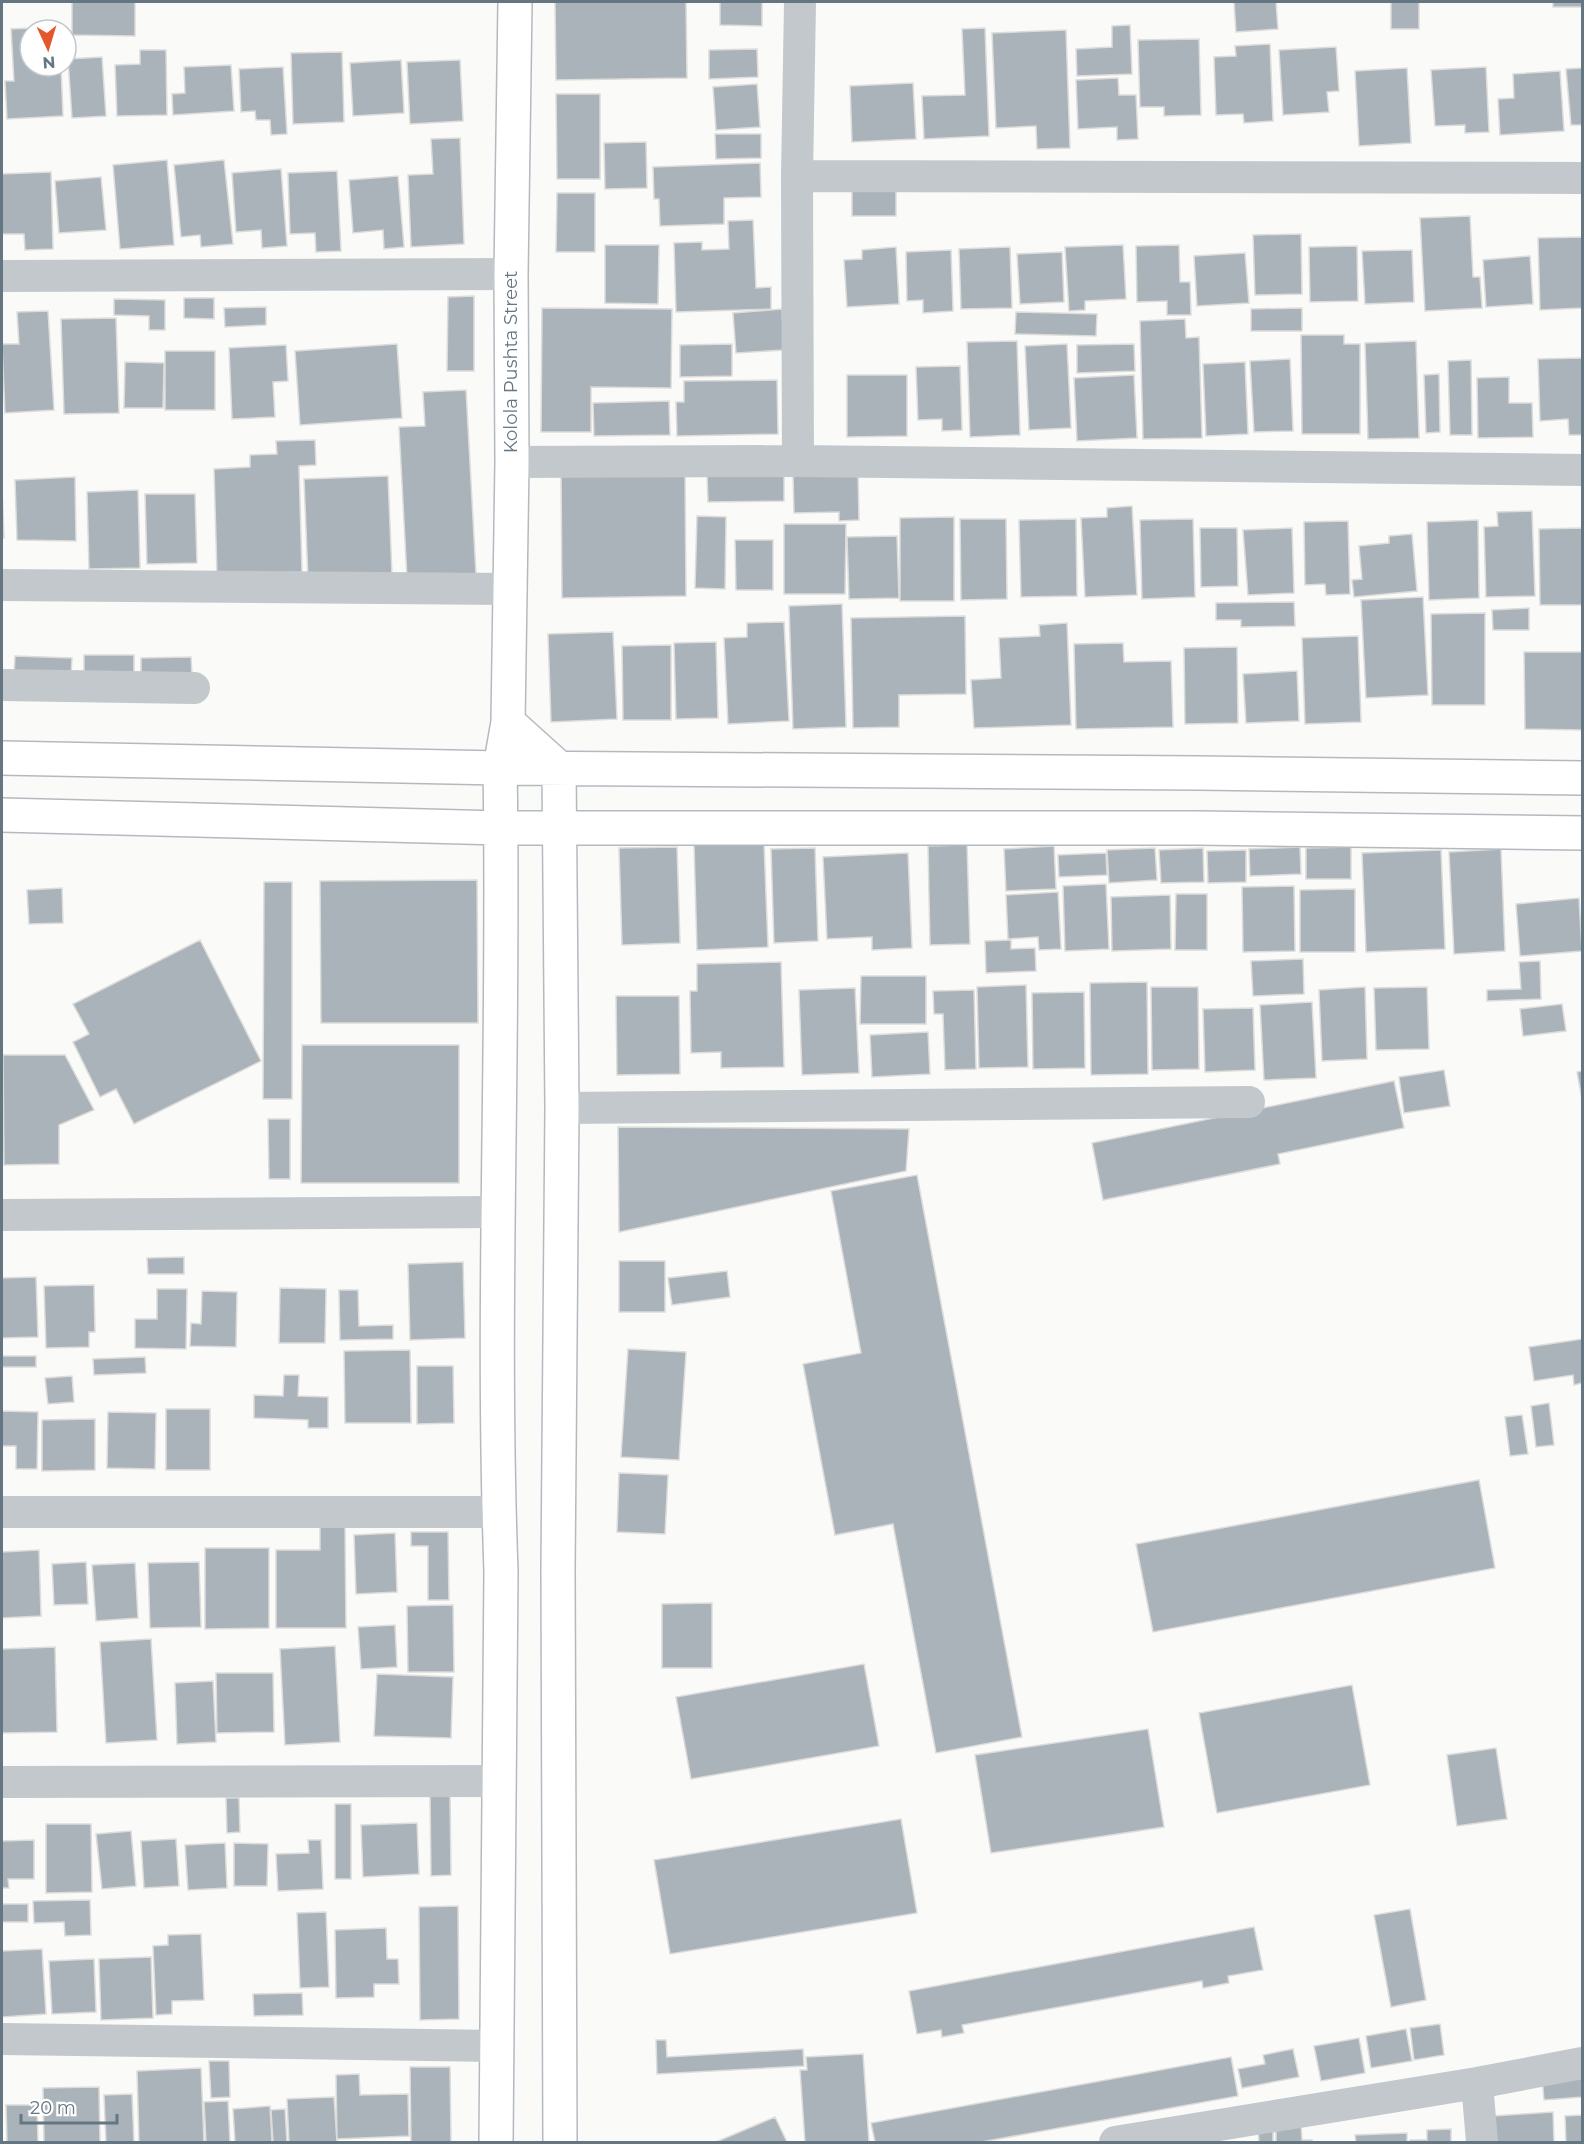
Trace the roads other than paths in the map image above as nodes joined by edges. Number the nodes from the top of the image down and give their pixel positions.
1 (515, 2) edge
2 (800, 2) edge
3 (797, 176) junction
4 (1582, 178) edge
5 (511, 273) junction
6 (2, 276) edge
7 (798, 461) junction
8 (512, 462) junction
9 (1582, 470) edge
10 (2, 585) edge
11 (511, 589) junction
12 (2, 685) edge
13 (194, 688) dead end
14 (508, 722) junction
15 (2, 758) edge
16 (500, 768) junction
17 (559, 768) junction
18 (1582, 778) edge
19 (2, 815) edge
20 (501, 828) junction
21 (559, 828) junction
22 (1582, 833) edge
23 (1249, 1102) dead end
24 (562, 1108) junction
25 (497, 1212) junction
26 (2, 1215) edge
27 (2, 1512) edge
28 (499, 1512) junction
29 (500, 1781) junction
30 (2, 1782) edge
31 (2, 2039) edge
32 (497, 2046) junction
33 (1582, 2063) edge
34 (1477, 2083) junction
35 (496, 2142) edge
36 (560, 2142) edge
37 (1115, 2142) edge
38 (1482, 2142) edge

1 - 5 main road, Kolola Pushta Street
2 - 3 street
3 - 4 street
3 - 7 street
5 - 6 street
5 - 8 main road, Kolola Pushta Street
7 - 8 street
7 - 9 street
8 - 11 main road, Kolola Pushta Street
10 - 11 street
11 - 14 main road, Kolola Pushta Street
12 - 13 street
14 - 16 main road, Kolola Pushta Street
14 - 17 main road
15 - 16 main road
16 - 17 main road
16 - 20 main road, Kolola Pushta Street
17 - 18 main road
17 - 21 main road
19 - 20 main road
20 - 21 main road
20 - 25 main road, Kolola Pushta Street
21 - 22 main road
21 - 24 main road
23 - 24 street
24 - 36 main road
25 - 26 street
25 - 28 main road, Kolola Pushta Street
27 - 28 street
28 - 29 main road, Kolola Pushta Street
29 - 30 street
29 - 32 main road, Kolola Pushta Street
31 - 32 street
32 - 35 main road, Kolola Pushta Street
33 - 34 street
34 - 37 street
34 - 38 street

